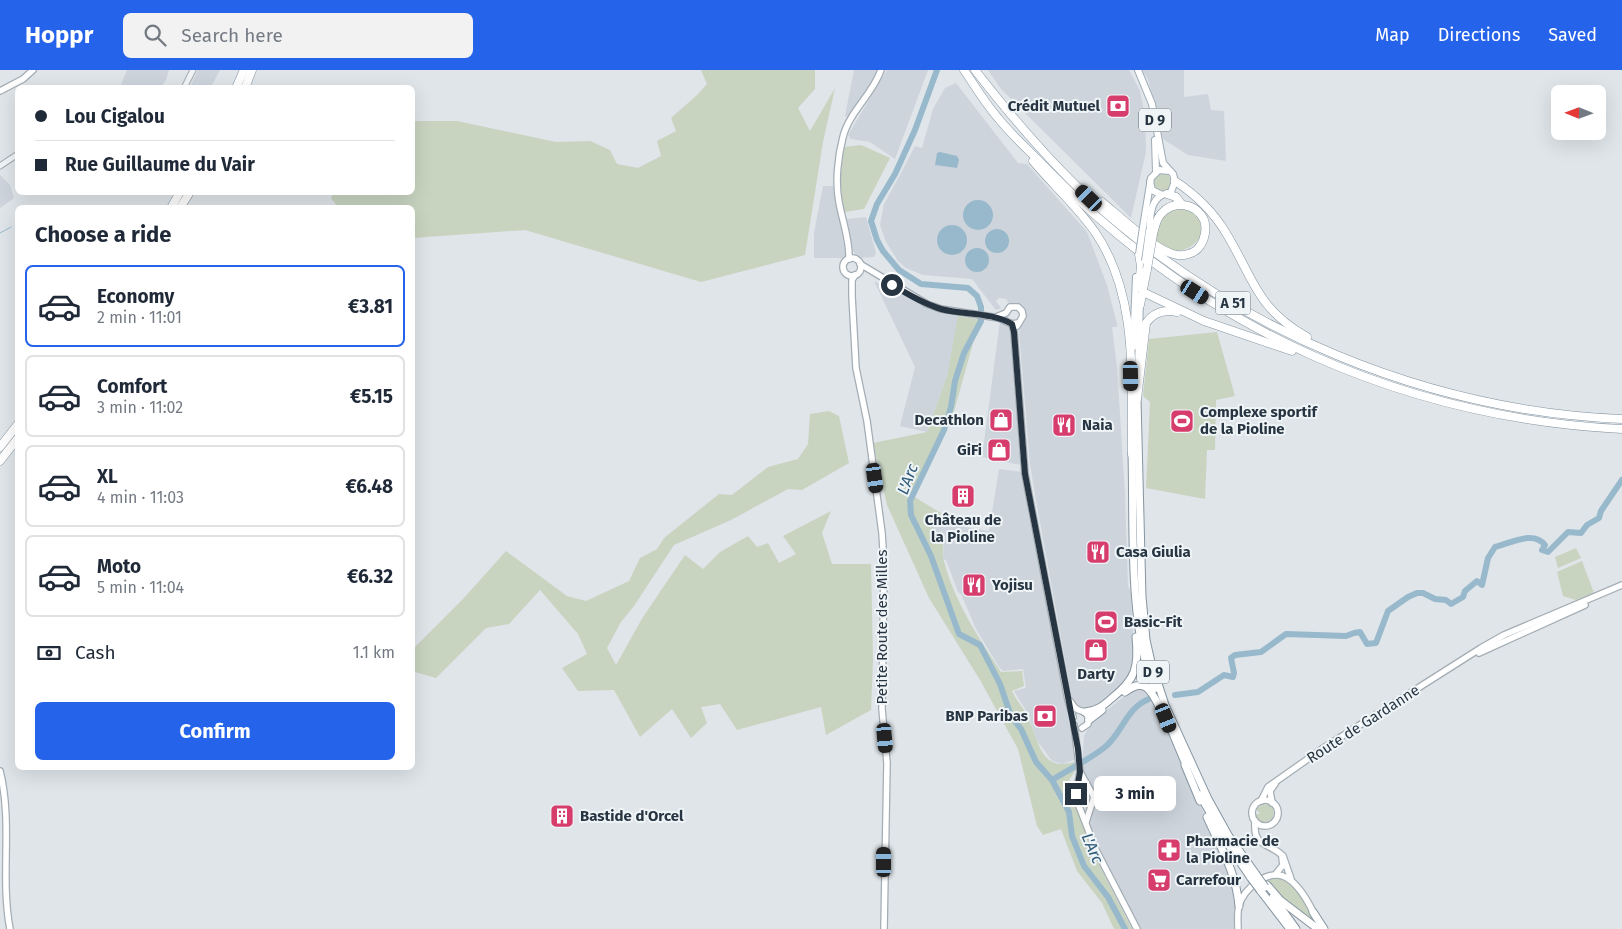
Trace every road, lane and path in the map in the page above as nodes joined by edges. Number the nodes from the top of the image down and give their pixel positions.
1 (33, 70) edge
2 (193, 70) edge
3 (244, 70) edge
4 (252, 70) edge
5 (881, 70) edge
6 (964, 70) edge
7 (975, 70) edge
8 (1137, 70) edge
9 (13, 79) dead end
10 (186, 85) edge
11 (237, 85) edge
12 (245, 85) edge
13 (0, 90) edge
14 (998, 119) junction
15 (1020, 126) junction
16 (15, 156) edge
17 (0, 166) edge
18 (1169, 171) junction
19 (1156, 172) junction
20 (1176, 181) junction
21 (1150, 182) junction
22 (1165, 195) junction
23 (1182, 205) junction
24 (1151, 232) junction
25 (1139, 254) joint
26 (852, 259) junction
27 (860, 264) junction
28 (1142, 267) junction
29 (870, 272) junction
30 (847, 274) junction
31 (857, 274) junction
32 (1142, 290) junction
33 (852, 296) junction
34 (1140, 305) joint
35 (1006, 313) junction
36 (995, 317) junction
37 (1204, 321) junction
38 (1012, 322) junction
39 (1357, 363) junction
40 (1336, 367) junction
41 (1137, 399) junction
42 (1622, 419) edge
43 (15, 428) edge
44 (1622, 429) edge
45 (15, 442) edge
46 (0, 447) edge
47 (1132, 454) junction
48 (0, 461) edge
49 (1135, 577) junction
50 (1622, 585) edge
51 (1066, 693) junction
52 (1082, 712) junction
53 (1072, 716) junction
54 (1089, 720) junction
55 (1074, 725) junction
56 (1082, 728) junction
57 (1172, 734) junction
58 (1176, 743) junction
59 (1078, 749) junction
60 (0, 771) edge
61 (1080, 771) junction
62 (1279, 780) junction
63 (1090, 790) junction
64 (1076, 798) junction
65 (1261, 801) junction
66 (1092, 803) junction
67 (1272, 803) junction
68 (1255, 821) junction
69 (1086, 822) junction
70 (1263, 826) junction
71 (1257, 840) junction
72 (1281, 854) junction
73 (1253, 875) junction
74 (1275, 875) junction
75 (1292, 881) junction
76 (1264, 887) junction
77 (1239, 906) junction
78 (1313, 912) joint
79 (10, 929) edge
80 (884, 929) edge
81 (1137, 929) edge
82 (1238, 929) edge
83 (1290, 929) edge
84 (1296, 929) edge
85 (1321, 929) edge

1 - 13 main road
2 - 10 street
3 - 11 highway
4 - 12 highway
5 - 26 main road
6 - 14 highway, A 51
7 - 15 highway, A 51
8 - 18 main road, D 9
8 - 19 main road, D 9
9 - 13 main road
14 - 40 highway, A 51
14 - 47 highway
15 - 23 highway
15 - 39 highway, A 51
16 - 17 street
18 - 19 main road
18 - 20 main road
19 - 21 main road
20 - 22 main road
20 - 39 highway
21 - 22 main road
21 - 25 main road, bridge
22 - 23 highway
22 - 24 main road
23 - 24 highway
24 - 28 highway, bridge
25 - 28 highway
26 - 27 main road
26 - 30 main road
27 - 29 main road
27 - 31 main road, Petite Route des Milles
28 - 32 highway
28 - 47 main road, D 9
29 - 31 main road
29 - 36 main road
30 - 31 main road
30 - 33 main road, Petite Route des Milles
31 - 33 main road, Petite Route des Milles
32 - 34 highway
32 - 37 highway
33 - 80 main road, Petite Route des Milles
34 - 41 main road, D 9
35 - 36 main road
35 - 38 main road
35 - 38 main road
36 - 38 main road
37 - 40 highway
37 - 41 highway
38 - 51 main road
39 - 42 highway, A 51
40 - 44 highway, A 51
41 - 73 highway, D 9
43 - 46 highway
45 - 48 highway
47 - 49 highway, D 9
49 - 52 highway, D 9
49 - 57 highway, D 9
50 - 62 main road, Route de Gardanne
51 - 52 main road
51 - 53 main road
52 - 53 main road
52 - 54 main road
53 - 55 main road
54 - 56 main road
54 - 57 highway, D 9
55 - 56 main road
55 - 59 main road
56 - 59 main road
57 - 58 highway, D 9
58 - 73 highway, D 9
58 - 77 highway
59 - 61 main road
60 - 79 main road
61 - 63 main road
61 - 64 main road
62 - 65 main road, Route de Gardanne
62 - 67 main road
63 - 64 main road
63 - 66 main road
64 - 66 main road
64 - 69 main road
65 - 67 main road
65 - 68 main road
66 - 69 main road
67 - 70 main road
68 - 70 main road
68 - 71 main road
69 - 81 main road
70 - 71 main road
71 - 72 main road
72 - 74 main road
72 - 75 main road
73 - 76 highway, D 9, bridge
74 - 75 main road
74 - 77 main road
75 - 78 main road
76 - 83 highway, D 9
76 - 84 highway, D 9
76 - 85 highway
77 - 82 main road
78 - 85 highway

